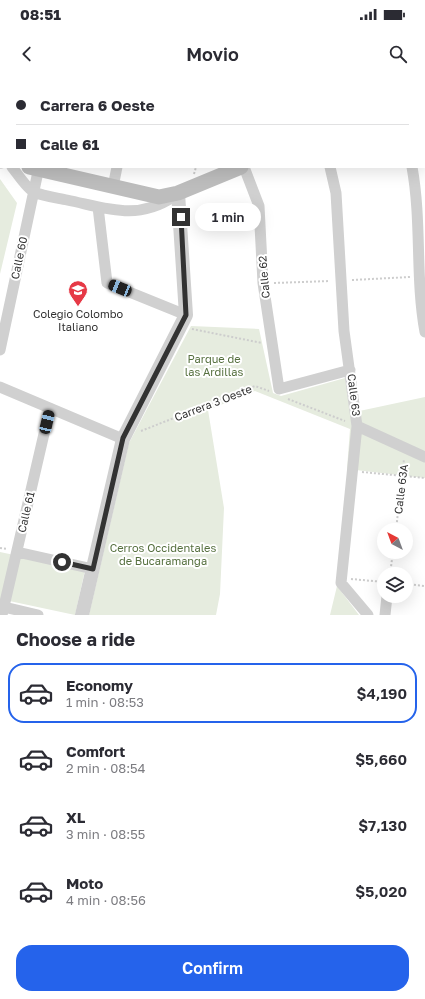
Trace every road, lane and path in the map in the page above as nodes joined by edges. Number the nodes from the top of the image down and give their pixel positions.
1 (13, 168) edge
2 (35, 168) edge
3 (117, 168) edge
4 (240, 168) edge
5 (242, 168) edge
6 (330, 168) edge
7 (412, 168) edge
8 (113, 187) junction
9 (34, 192) junction
10 (178, 193) junction
11 (98, 207) junction
12 (183, 321) junction
13 (425, 332) edge
14 (273, 346) junction
15 (0, 350) edge
16 (350, 370) junction
17 (0, 387) edge
18 (276, 391) junction
19 (288, 399) dead end
20 (50, 408) junction
21 (358, 426) junction
22 (123, 438) junction
23 (405, 448) junction
24 (425, 457) edge
25 (353, 471) junction
26 (403, 476) junction
27 (425, 478) edge
28 (397, 523) edge
29 (17, 552) junction
30 (93, 569) junction
31 (342, 578) junction
32 (377, 581) edge
33 (413, 585) edge
34 (425, 586) edge
35 (387, 603) edge
36 (2, 610) edge
37 (38, 615) edge
38 (82, 615) edge
39 (368, 615) edge
40 (385, 615) edge

1 - 9 street
2 - 8 main road
2 - 9 street, Calle 60
3 - 8 street
4 - 10 main road
5 - 14 street, Calle 62
6 - 16 street, Calle 63
7 - 13 street
8 - 10 main road
9 - 11 street
9 - 15 street, Calle 60
10 - 11 street
10 - 12 street
11 - 12 street
12 - 14 path
12 - 22 street
14 - 18 street, Calle 62
16 - 18 street
16 - 21 street, Calle 63
17 - 20 street
18 - 22 path, Carrera 3 Oeste
19 - 21 path
20 - 22 street
20 - 29 street, Calle 61
21 - 23 street
21 - 25 street, Calle 63
22 - 30 street
23 - 24 street
23 - 26 path, Calle 63A
25 - 26 path
25 - 31 street, Calle 63
26 - 27 path
26 - 28 path, Calle 63A
29 - 30 street
29 - 36 street, Calle 61
30 - 38 street
31 - 32 path
31 - 39 street
33 - 34 path
35 - 40 street
36 - 37 street

